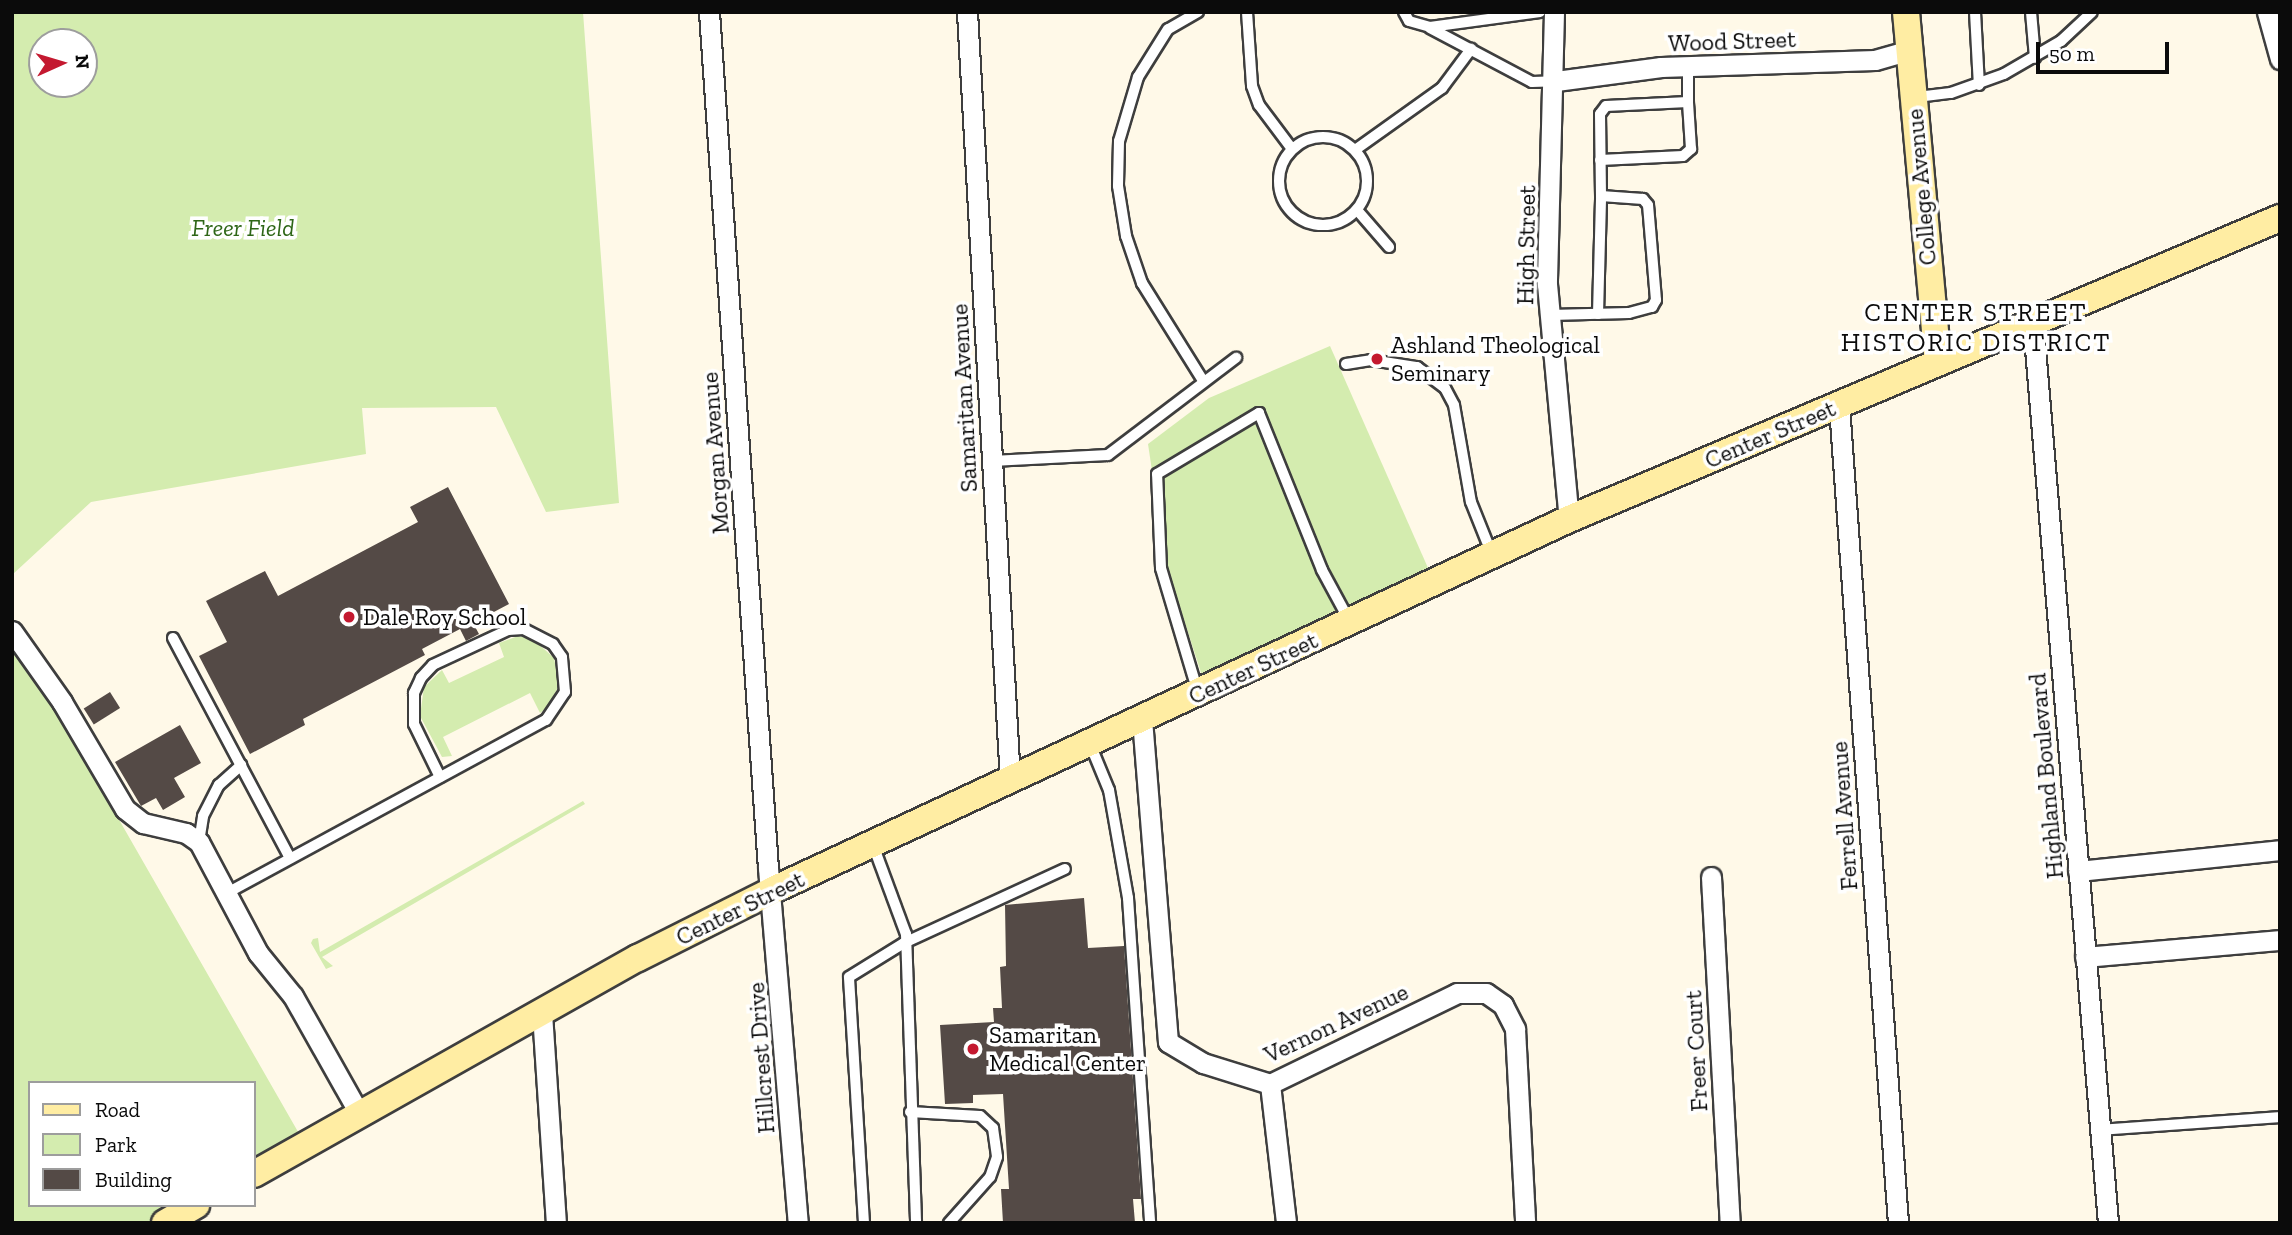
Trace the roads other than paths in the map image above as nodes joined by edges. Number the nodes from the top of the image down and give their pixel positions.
1 (709, 12) edge
2 (967, 12) edge
3 (1198, 12) edge
4 (1247, 12) edge
5 (1404, 12) edge
6 (1540, 12) edge
7 (1554, 12) edge
8 (1906, 12) edge
9 (1975, 12) edge
10 (2031, 12) edge
11 (2092, 12) edge
12 (2267, 12) edge
13 (1430, 27) junction
14 (1471, 49) junction
15 (1910, 50) junction
16 (2035, 58) junction
17 (2280, 58) edge
18 (1688, 67) junction
19 (1556, 81) junction
20 (1979, 85) junction
21 (1913, 97) junction
22 (1688, 102) junction
23 (1292, 149) junction
24 (1355, 150) junction
25 (1600, 160) junction
26 (1601, 196) junction
27 (1357, 210) junction
28 (2280, 218) edge
29 (1390, 247) dead end
30 (1598, 314) junction
31 (1550, 315) junction
32 (2033, 324) junction
33 (1236, 358) dead end
34 (1938, 362) junction
35 (1346, 364) dead end
36 (1202, 379) junction
37 (1839, 406) junction
38 (992, 461) junction
39 (1569, 519) junction
40 (1492, 556) junction
41 (1350, 622) junction
42 (12, 631) edge
43 (173, 638) dead end
44 (1198, 693) junction
45 (1142, 719) junction
46 (1090, 744) junction
47 (241, 765) junction
48 (440, 777) junction
49 (1010, 781) junction
50 (199, 842) junction
51 (872, 845) junction
52 (2280, 850) edge
53 (289, 856) junction
54 (1065, 869) dead end
55 (2078, 871) junction
56 (1711, 877) dead end
57 (773, 890) junction
58 (227, 893) junction
59 (2280, 940) edge
60 (904, 943) junction
61 (2085, 957) junction
62 (542, 1013) junction
63 (1270, 1084) junction
64 (910, 1112) junction
65 (360, 1115) junction
66 (2280, 1117) edge
67 (2100, 1130) junction
68 (256, 1173) edge
69 (193, 1207) edge
70 (165, 1223) edge
71 (556, 1223) edge
72 (798, 1223) edge
73 (864, 1223) edge
74 (916, 1223) edge
75 (948, 1223) edge
76 (1150, 1223) edge
77 (1286, 1223) edge
78 (1525, 1223) edge
79 (1730, 1223) edge
80 (1898, 1223) edge
81 (2108, 1223) edge

1 - 57 street, Morgan Avenue
2 - 38 street, Samaritan Avenue
3 - 36 lane
4 - 23 lane
5 - 13 lane
6 - 13 lane
7 - 19 street, High Street
8 - 15 main road, College Avenue
9 - 20 lane
10 - 16 lane
11 - 16 lane
12 - 17 street
13 - 14 lane
14 - 19 lane
14 - 24 lane
15 - 18 street, Wood Street
15 - 21 main road, College Avenue
16 - 20 lane
18 - 19 street, Wood Street
18 - 22 lane
19 - 31 street, High Street
20 - 21 lane
21 - 34 main road, College Avenue
22 - 25 lane
22 - 25 lane
23 - 24 lane
23 - 27 lane
24 - 27 lane
25 - 26 lane
26 - 30 lane
26 - 30 lane
27 - 29 lane
28 - 32 main road, Center Street
30 - 31 lane
31 - 39 street, High Street
32 - 34 main road, Center Street
32 - 55 street, Highland Boulevard
33 - 36 lane
34 - 37 main road, Center Street
35 - 40 lane
36 - 38 lane
37 - 39 main road, Center Street
37 - 80 street, Ferrell Avenue
38 - 49 street, Samaritan Avenue
39 - 40 main road, Center Street
40 - 41 main road, Center Street
41 - 44 main road, Center Street
41 - 44 lane
42 - 50 street
43 - 47 lane
44 - 45 main road, Center Street
45 - 46 main road, Center Street
45 - 63 street, Vernon Avenue
46 - 49 main road, Center Street
46 - 76 lane
47 - 50 lane
47 - 53 lane
48 - 48 lane
48 - 53 lane
49 - 51 main road, Center Street
50 - 58 street
51 - 57 main road, Center Street
51 - 60 lane
52 - 55 street
53 - 58 lane
54 - 60 lane
55 - 61 street, Highland Boulevard
56 - 79 street, Freer Court
57 - 62 main road, Center Street
57 - 72 street, Hillcrest Drive
58 - 65 street
59 - 61 street
60 - 64 lane
60 - 73 lane
61 - 67 street, Highland Boulevard
62 - 65 main road, Center Street
62 - 71 street
63 - 77 street
63 - 78 street, Vernon Avenue
64 - 74 lane
64 - 75 lane
65 - 68 main road, Center Street
66 - 67 lane
67 - 81 street, Highland Boulevard
69 - 70 main road

